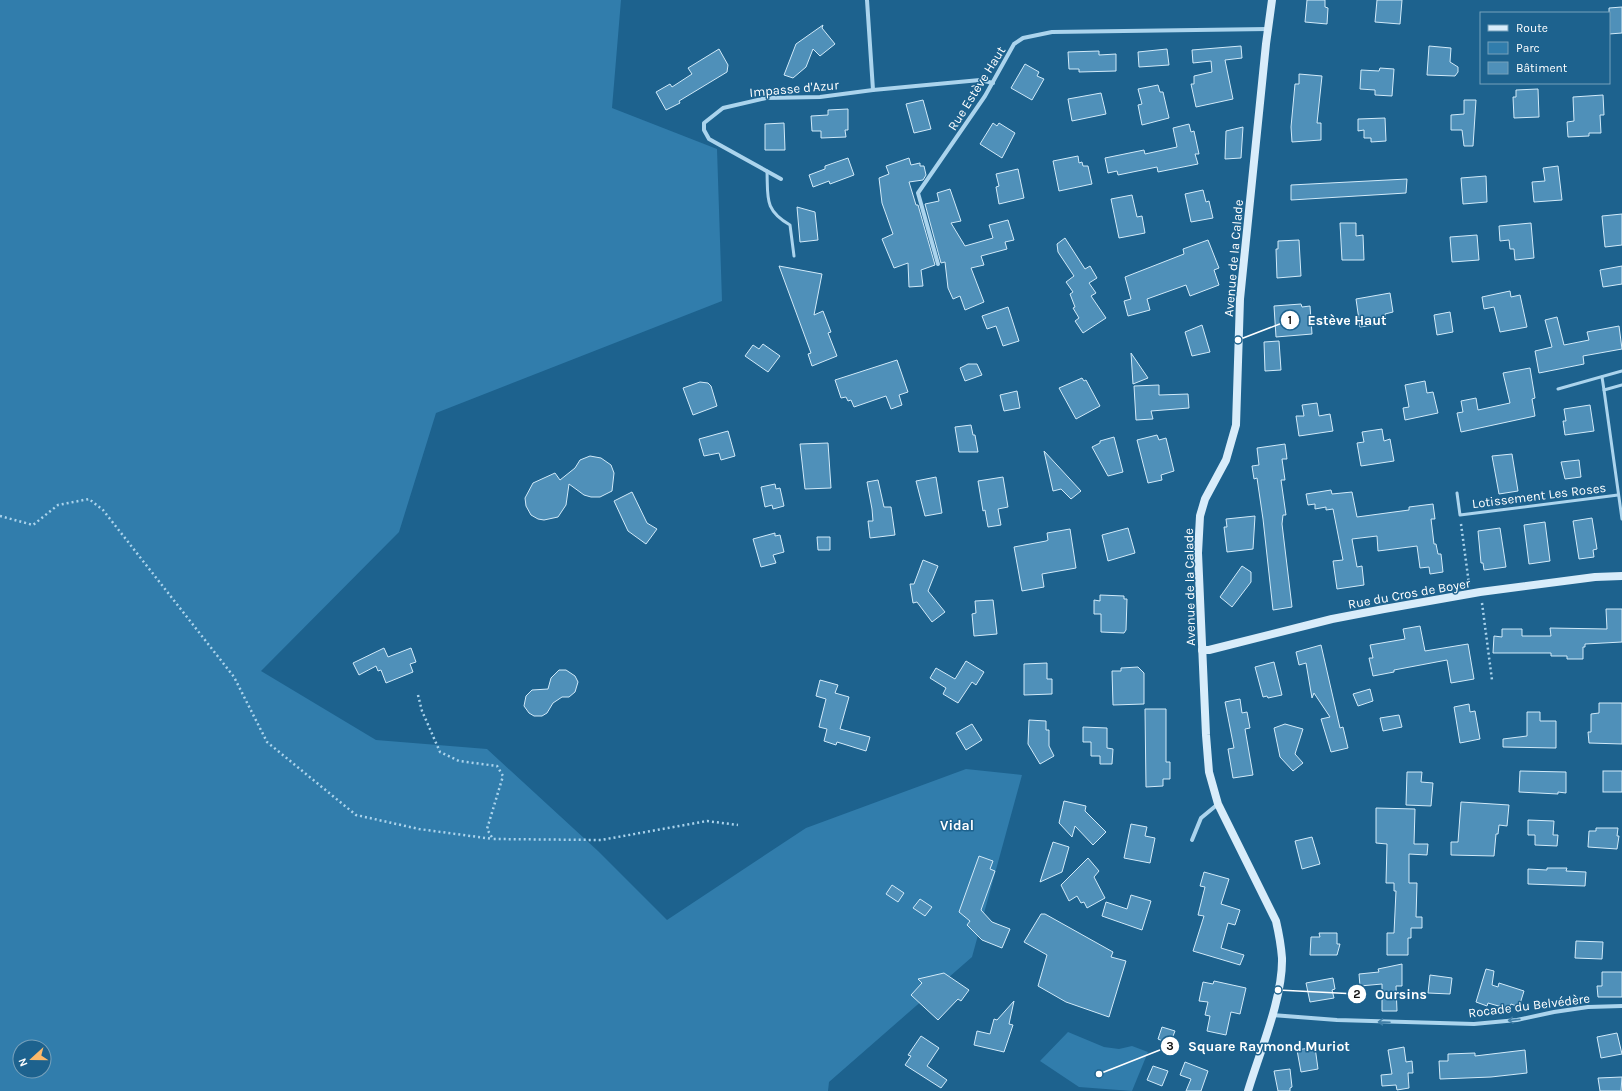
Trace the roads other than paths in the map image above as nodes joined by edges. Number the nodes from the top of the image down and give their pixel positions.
1 (868, 0) edge
2 (1272, 0) edge
3 (1268, 29) junction
4 (992, 82) junction
5 (873, 90) junction
6 (766, 171) junction
7 (782, 179) dead end
8 (794, 256) dead end
9 (938, 264) dead end
10 (1622, 371) edge
11 (1602, 377) junction
12 (1622, 385) edge
13 (1558, 389) dead end
14 (1604, 390) junction
15 (1457, 493) dead end
16 (1618, 495) junction
17 (1622, 519) edge
18 (1622, 576) edge
19 (1202, 650) junction
20 (1218, 804) junction
21 (1192, 840) dead end
22 (1622, 1006) edge
23 (1271, 1015) junction
24 (1248, 1091) edge

1 - 5 street
2 - 3 street, Avenue de la Calade
3 - 4 street, Rue Estève Haut
3 - 19 street, Avenue de la Calade
4 - 5 street, Impasse d'Azur
4 - 9 street, Rue Estève Haut
5 - 6 street, Impasse d'Azur
6 - 7 street, Impasse d'Azur
6 - 8 lane
10 - 11 lane
11 - 13 lane
11 - 14 lane
12 - 14 lane
14 - 16 lane
15 - 16 lane, Lotissement Les Roses
16 - 17 lane
18 - 19 street, Rue du Cros de Boyer
19 - 20 street, Avenue de la Calade
20 - 21 street
20 - 23 street, Avenue de la Calade
22 -> 23 street, Rocade du Belvédère
23 - 24 street, Avenue de la Calade

